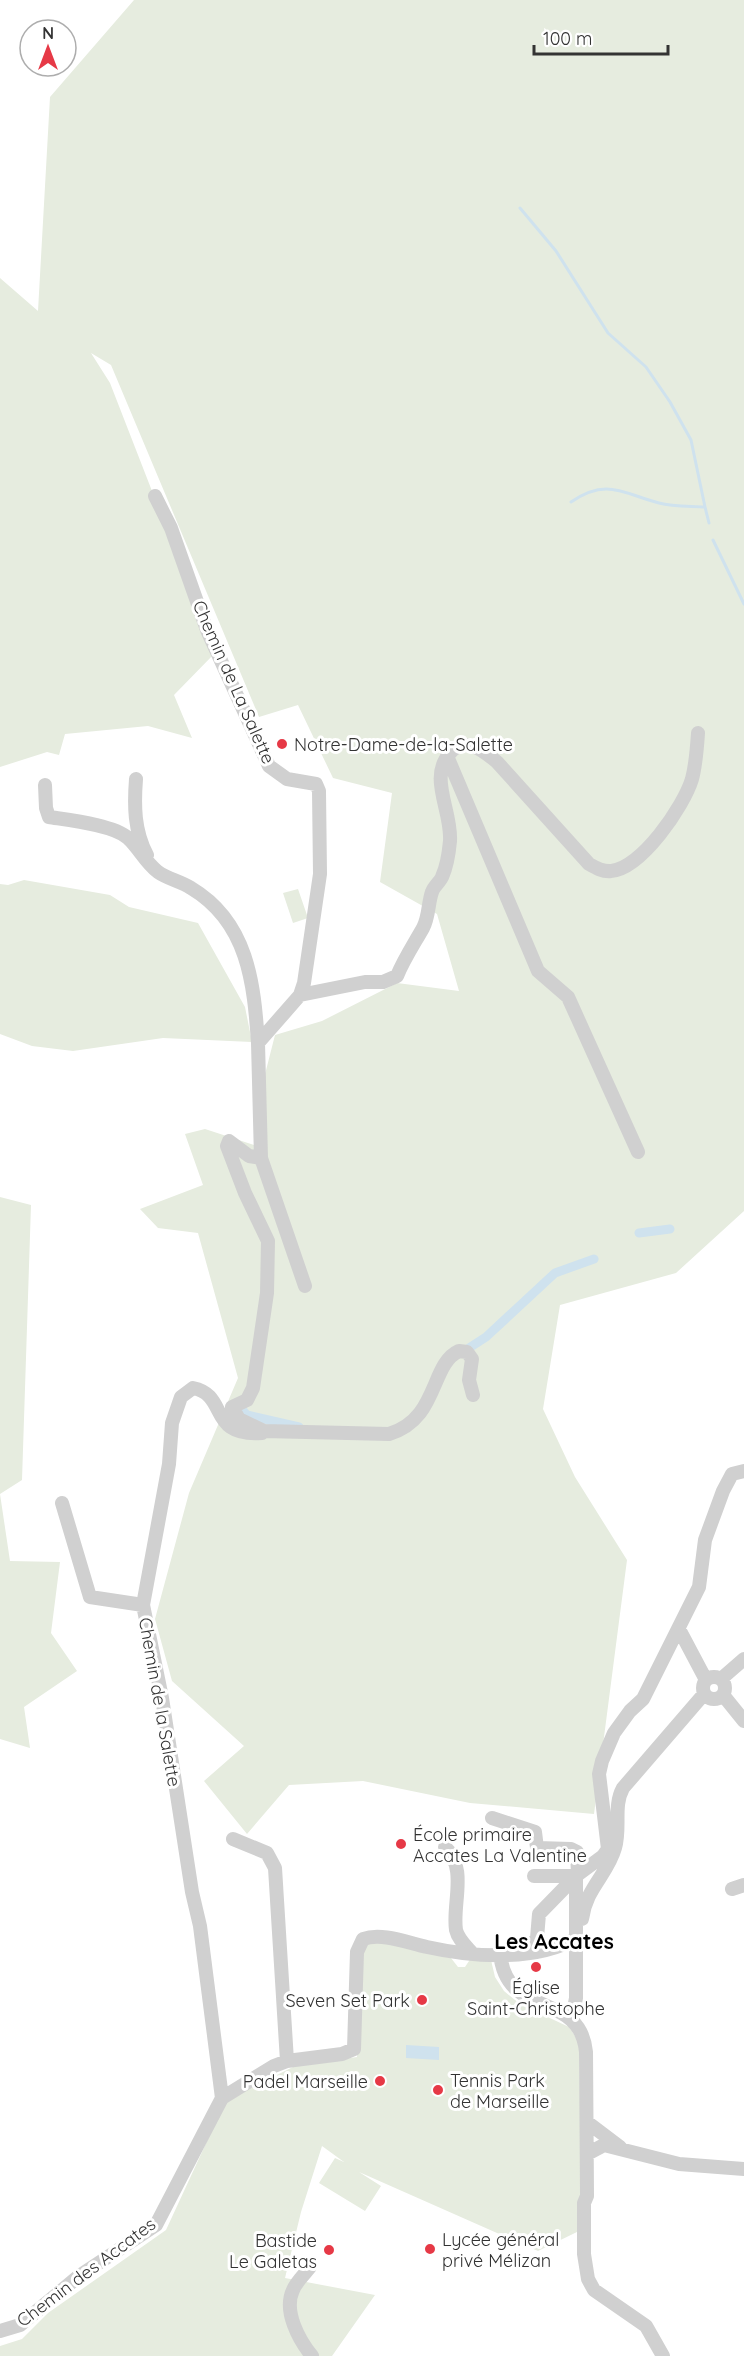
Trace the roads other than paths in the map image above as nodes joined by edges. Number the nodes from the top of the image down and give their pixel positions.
1 (155, 496) dead end
2 (698, 733) dead end
3 (447, 756) junction
4 (136, 779) dead end
5 (45, 785) dead end
6 (158, 872) junction
7 (300, 995) junction
8 (258, 1043) junction
9 (638, 1152) dead end
10 (261, 1158) junction
11 (305, 1286) dead end
12 (473, 1395) dead end
13 (264, 1431) junction
14 (744, 1471) edge
15 (62, 1503) dead end
16 (143, 1605) junction
17 (679, 1629) junction
18 (744, 1659) edge
19 (722, 1679) junction
20 (706, 1680) junction
21 (704, 1694) junction
22 (723, 1695) junction
23 (744, 1721) edge
24 (618, 1798) junction
25 (602, 1800) junction
26 (492, 1818) dead end
27 (233, 1839) dead end
28 (446, 1847) dead end
29 (577, 1875) junction
30 (534, 1876) dead end
31 (576, 1940) junction
32 (472, 1953) junction
33 (500, 1953) junction
34 (524, 1953) junction
35 (572, 2018) junction
36 (288, 2061) junction
37 (222, 2098) junction
38 (586, 2122) junction
39 (620, 2147) junction
40 (587, 2154) junction
41 (744, 2169) edge
42 (310, 2267) dead end
43 (0, 2331) edge
44 (312, 2356) edge
45 (663, 2356) edge

1 - 7 street, Chemin de La Salette
2 - 3 street
3 - 7 street
3 - 9 street
4 - 6 street
5 - 6 street
6 - 8 street
7 - 8 street
8 - 10 street
10 - 11 street
10 - 13 street
12 - 13 street
13 - 16 street, Chemin de la Salette
14 - 17 street
15 - 16 street
16 - 37 street, Chemin de la Salette
17 - 20 street
17 - 25 street
18 - 19 street
19 - 20 street
19 - 22 street
20 - 21 street
21 - 22 street
21 - 24 street
22 - 23 street
24 - 25 street
24 - 31 street
25 - 29 street
26 - 29 street
27 - 36 street
28 - 32 street
29 - 30 street
29 - 31 street
29 - 34 street
31 - 34 street
31 - 35 street
32 - 33 street
32 - 36 street
33 - 34 street
33 - 35 street
35 - 38 street
36 - 37 street
37 - 43 street, Chemin des Accates
38 - 39 street
38 - 40 street
39 - 40 street
39 - 41 street
40 - 45 street
42 - 44 street

